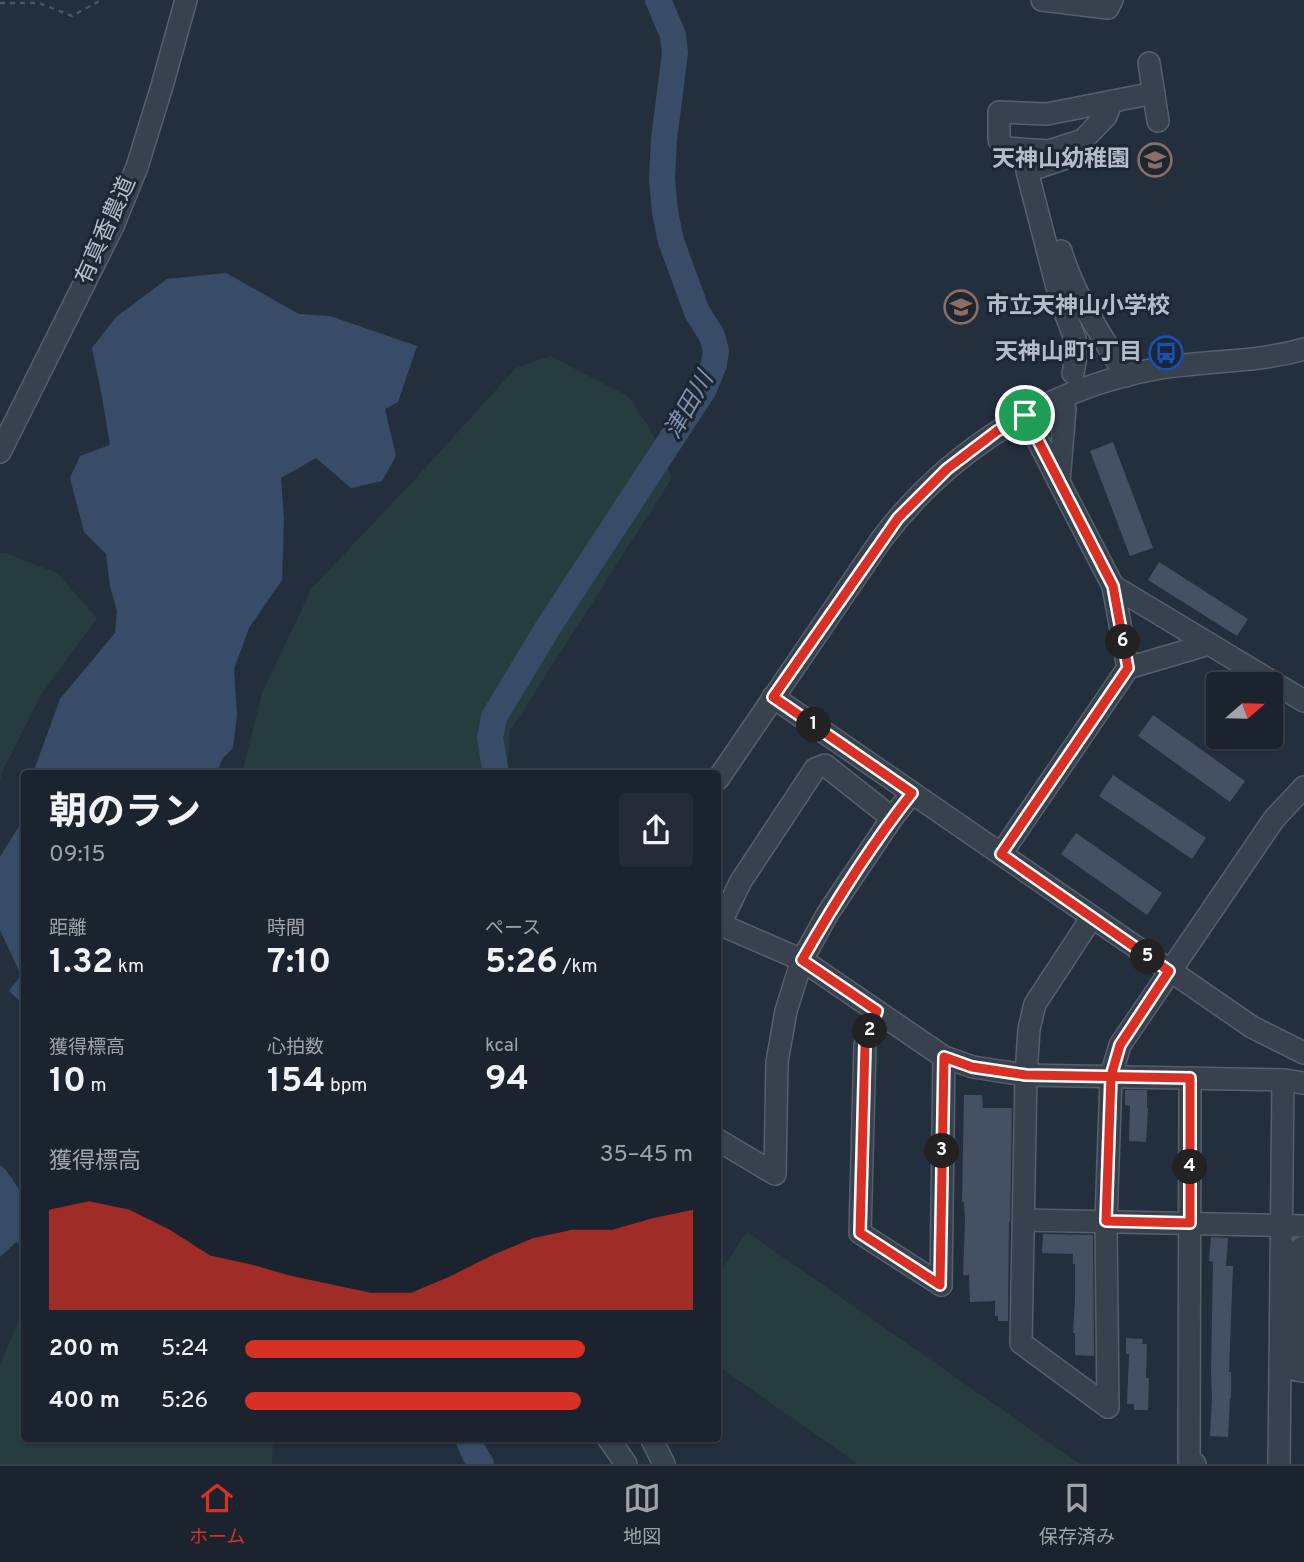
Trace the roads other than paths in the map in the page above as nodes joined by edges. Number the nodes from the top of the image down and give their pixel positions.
1 (186, 0) edge
2 (1042, 0) edge
3 (1112, 0) edge
4 (1149, 63) dead end
5 (1154, 93) junction
6 (1112, 101) junction
7 (1158, 121) dead end
8 (1087, 150) dead end
9 (1039, 159) junction
10 (1304, 349) edge
11 (1073, 373) dead end
12 (1126, 376) junction
13 (1065, 409) dead end
14 (1025, 415) junction
15 (0, 452) edge
16 (1059, 482) junction
17 (1113, 586) junction
18 (1209, 644) junction
19 (1128, 668) junction
20 (773, 697) junction
21 (1304, 701) edge
22 (721, 775) edge
23 (1304, 787) edge
24 (912, 793) junction
25 (892, 818) junction
26 (1001, 854) junction
27 (1092, 917) junction
28 (721, 920) edge
29 (721, 927) edge
30 (802, 960) junction
31 (1169, 971) junction
32 (877, 1011) junction
33 (1304, 1053) edge
34 (944, 1057) junction
35 (1026, 1075) junction
36 (1111, 1076) junction
37 (1190, 1078) junction
38 (1294, 1082) edge
39 (721, 1142) edge
40 (1024, 1220) junction
41 (1106, 1221) junction
42 (1190, 1223) junction
43 (1282, 1226) junction
44 (1304, 1226) edge
45 (1304, 1247) edge
46 (1304, 1371) edge
47 (611, 1442) edge
48 (653, 1442) edge
49 (626, 1464) edge
50 (664, 1464) edge
51 (1195, 1464) edge
52 (1279, 1464) edge

1 - 15 street, 有真香農道
2 - 3 street
4 - 5 street
5 - 6 street
5 - 7 street
6 - 9 street
6 - 9 street
8 - 9 street
9 - 11 street
9 - 12 street
10 - 12 street
12 - 14 street
13 - 16 street
14 - 16 street
14 - 20 street
16 - 17 street
17 - 18 street
17 - 19 street
18 - 19 street
18 - 21 street
19 - 26 street
20 - 22 street
20 - 24 street
23 - 31 street
24 - 25 street
24 - 26 street
25 - 28 street
25 - 30 street
26 - 27 street
27 - 31 street
27 - 35 street
29 - 30 street
30 - 32 street
30 - 39 street
31 - 33 street
31 - 36 street
32 - 34 street
32 - 34 street
34 - 35 street
35 - 36 street
35 - 40 street
36 - 37 street
36 - 41 street
37 - 38 street
37 - 42 street
38 - 43 street
40 - 41 street
40 - 41 street
41 - 42 street
42 - 43 street
42 - 51 street
43 - 44 street
43 - 52 street
45 - 46 street
47 - 49 street
48 - 50 street

